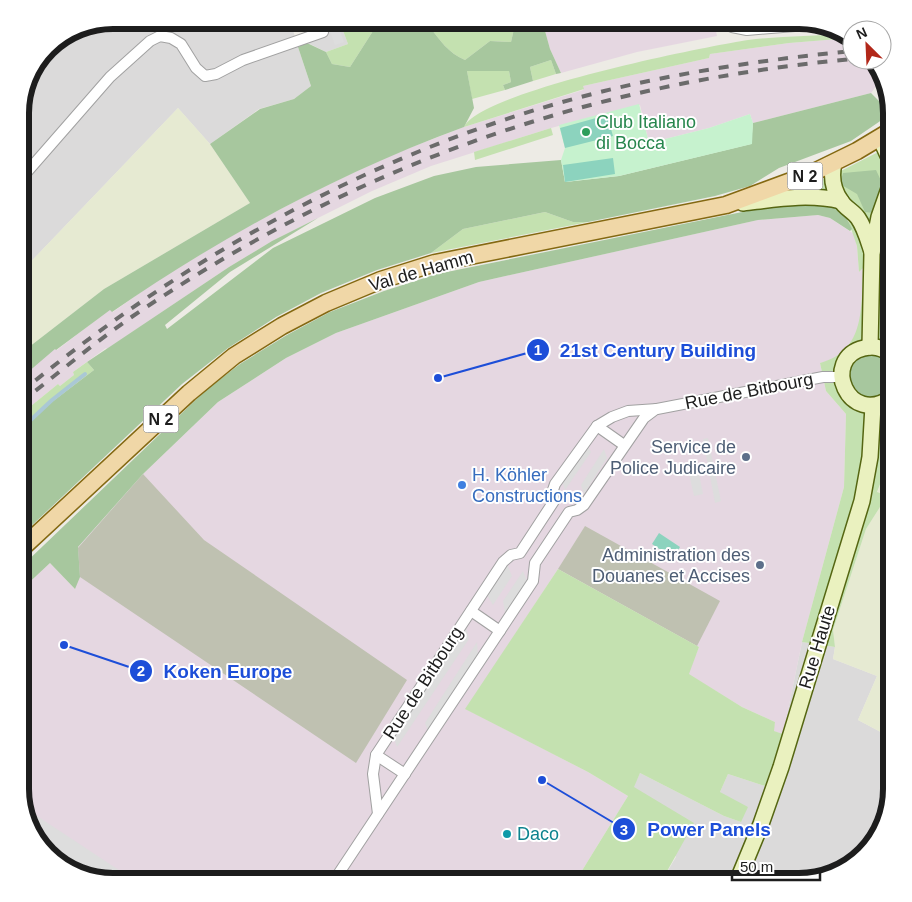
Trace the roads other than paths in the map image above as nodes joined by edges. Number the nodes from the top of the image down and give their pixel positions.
1 (743, 29) edge
2 (760, 29) edge
3 (323, 32) dead end
4 (883, 136) edge
5 (834, 163) junction
6 (29, 170) edge
7 (841, 201) junction
8 (726, 205) junction
9 (883, 206) edge
10 (872, 253) junction
11 (870, 347) junction
12 (883, 350) edge
13 (841, 377) junction
14 (883, 403) edge
15 (873, 406) junction
16 (657, 409) junction
17 (597, 426) junction
18 (624, 445) junction
19 (554, 502) junction
20 (569, 512) junction
21 (536, 528) junction
22 (552, 538) junction
23 (29, 542) edge
24 (520, 553) junction
25 (535, 563) junction
26 (471, 611) junction
27 (500, 631) junction
28 (376, 755) junction
29 (405, 774) junction
30 (378, 814) junction
31 (339, 873) edge
32 (740, 873) edge

1 - 2 street
3 - 6 street
4 - 5 main road, Val de Hamm / N 2
5 - 7 main road
5 - 8 main road, Val de Hamm / N 2
7 - 8 main road
7 - 10 main road
8 - 23 main road, Val de Hamm / N 2
9 - 10 main road
10 - 11 main road
11 - 12 main road
11 - 13 main road
13 - 15 main road
13 - 16 street, Rue de Bitbourg
14 - 15 main road
15 - 32 main road, Rue Haute
16 - 17 street, Rue de Bitbourg
16 - 18 street, Rue de Bitbourg
17 - 18 street
17 - 19 street, Rue de Bitbourg
18 - 20 street, Rue de Bitbourg
19 - 20 street
19 - 21 street, Rue de Bitbourg
20 - 22 street, Rue de Bitbourg
21 - 22 street
21 - 24 street, Rue de Bitbourg
22 - 25 street, Rue de Bitbourg
24 - 25 street
24 - 26 street, Rue de Bitbourg
25 - 27 street, Rue de Bitbourg
26 - 27 street, Rue de Bitbourg
26 - 28 street, Rue de Bitbourg
27 - 29 street, Rue de Bitbourg
28 - 29 street, Rue de Bitbourg
28 - 30 street, Rue de Bitbourg
29 - 30 street, Rue de Bitbourg
30 - 31 street, Rue de Bitbourg

